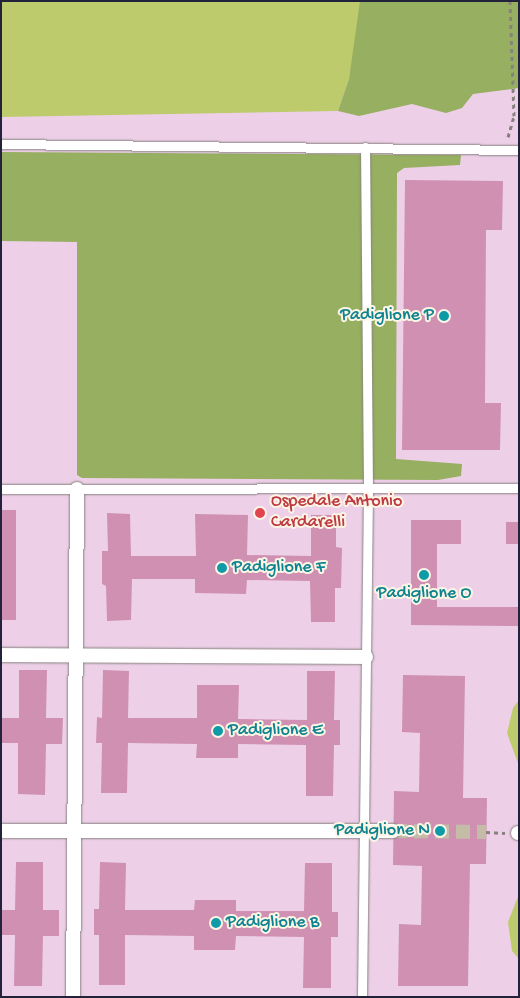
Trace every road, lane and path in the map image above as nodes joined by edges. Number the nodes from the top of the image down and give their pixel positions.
1 (510, 1) edge
2 (1, 144) edge
3 (365, 147) junction
4 (504, 150) junction
5 (519, 150) edge
6 (368, 488) junction
7 (519, 488) edge
8 (1, 489) edge
9 (77, 489) junction
10 (1, 655) edge
11 (77, 656) junction
12 (366, 656) junction
13 (1, 830) edge
14 (76, 831) junction
15 (364, 831) junction
16 (393, 831) tunnel mouth
17 (74, 997) edge
18 (362, 997) edge

1 - 4 path
2 - 3 lane
3 - 4 lane
3 - 6 lane
4 - 5 lane
6 - 7 lane
6 - 9 lane
6 - 12 lane
8 - 9 lane
9 - 11 street
10 - 11 street
11 - 12 street
11 - 14 street
12 - 15 lane
13 - 14 street
14 - 15 street
14 - 17 street
15 - 16 street
15 - 18 lane

